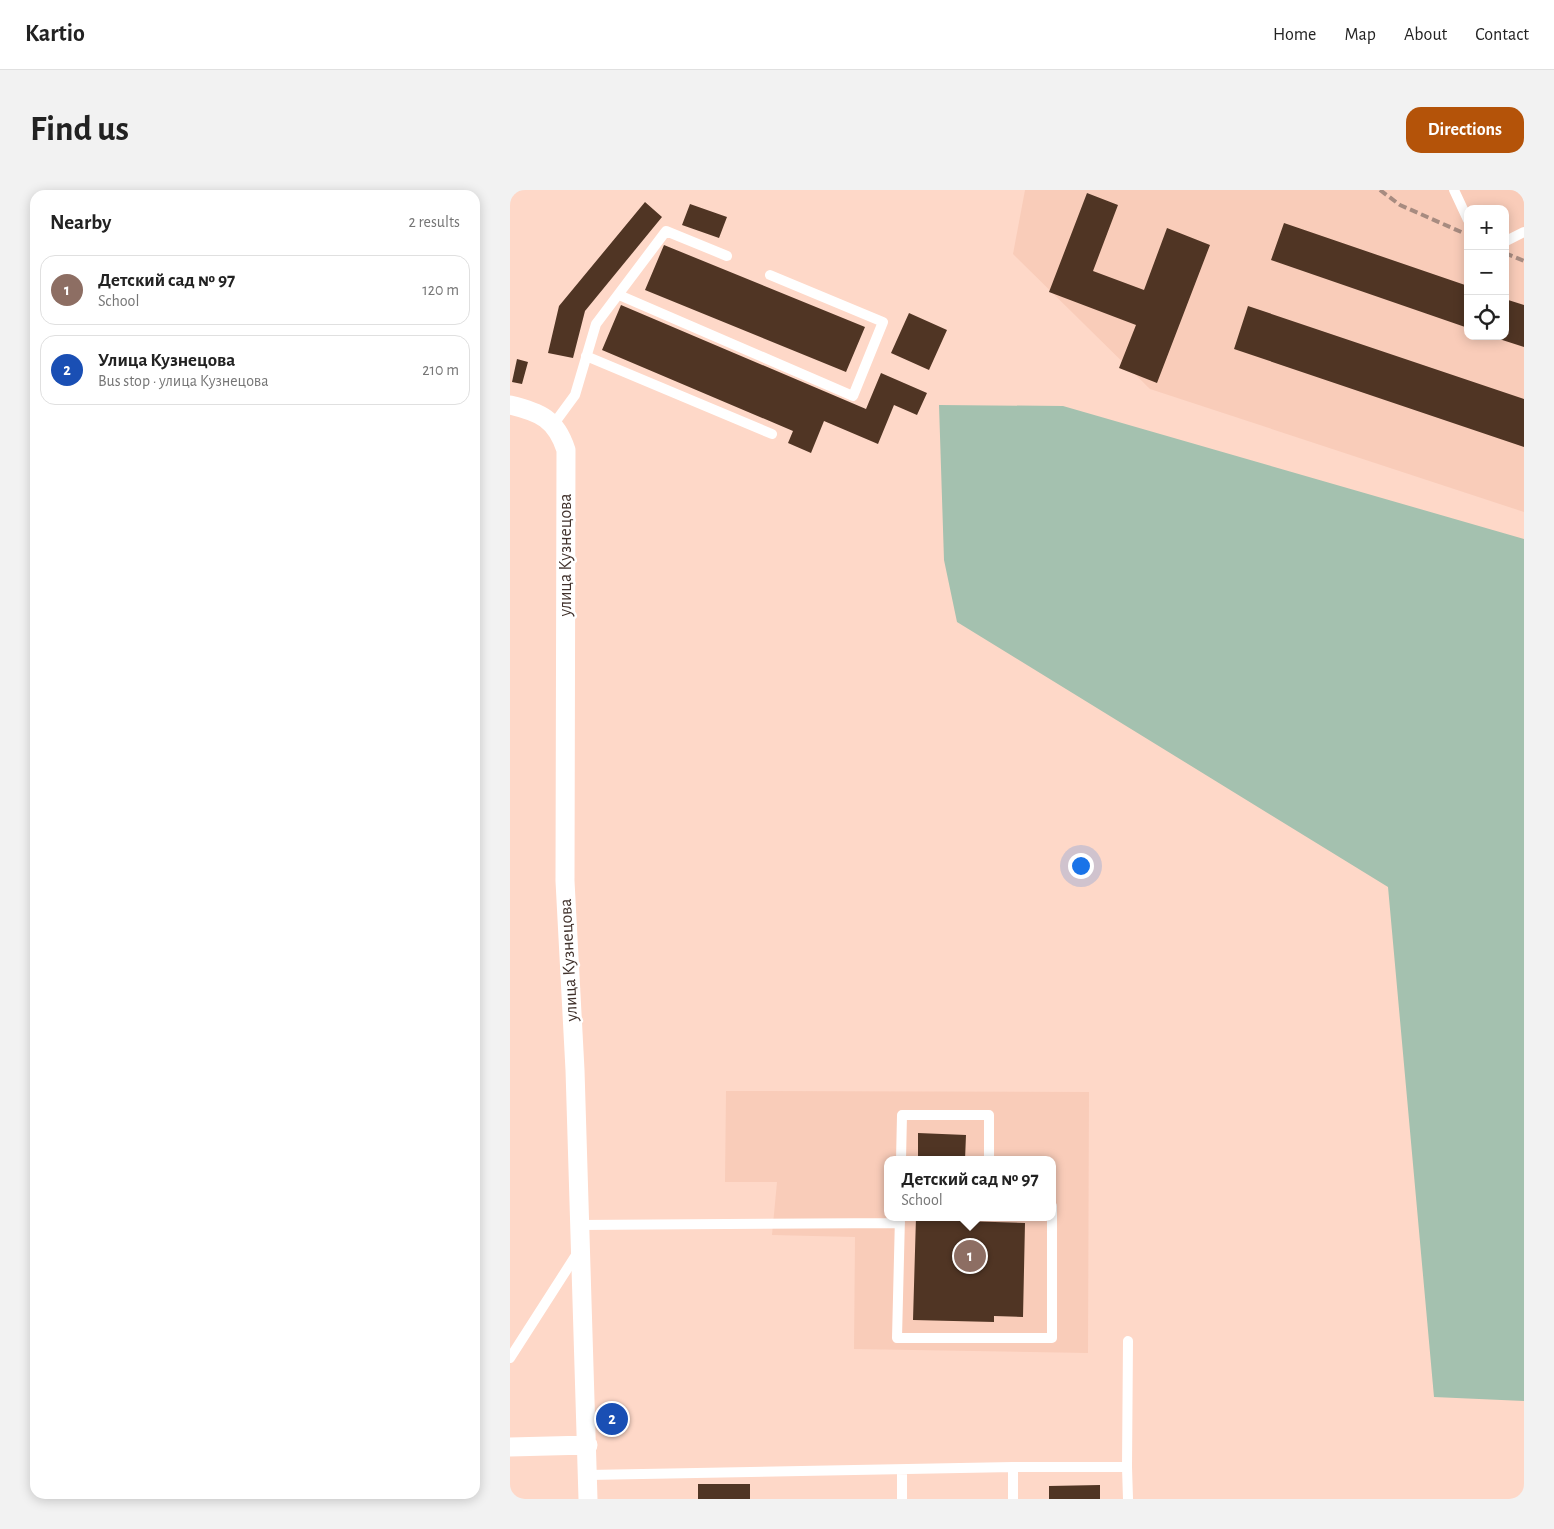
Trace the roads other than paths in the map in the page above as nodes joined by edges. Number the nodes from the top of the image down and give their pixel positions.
1 (1454, 190) edge
2 (1464, 211) edge
3 (1524, 232) edge
4 (1509, 240) edge
5 (727, 256) dead end
6 (770, 275) dead end
7 (619, 295) junction
8 (586, 356) junction
9 (510, 404) edge
10 (553, 425) junction
11 (772, 434) dead end
12 (901, 1156) edge
13 (989, 1156) edge
14 (884, 1220) edge
15 (900, 1221) edge
16 (1052, 1221) edge
17 (578, 1225) junction
18 (579, 1250) junction
19 (1128, 1341) dead end
20 (510, 1358) edge
21 (510, 1446) edge
22 (588, 1446) junction
23 (1013, 1467) junction
24 (1127, 1467) junction
25 (902, 1470) junction
26 (588, 1475) junction
27 (588, 1499) edge
28 (902, 1499) edge
29 (1013, 1499) edge
30 (1128, 1499) edge

1 - 2 lane
3 - 4 lane
5 - 7 lane
6 - 7 lane
7 - 8 lane
8 - 10 lane
8 - 11 lane
9 - 10 street
10 - 17 street, улица Кузнецова
12 - 13 lane
14 - 17 lane
15 - 16 lane
17 - 18 street, улица Кузнецова
18 - 20 lane
18 - 22 street, улица Кузнецова
19 - 24 lane
21 - 22 street
22 - 26 street, улица Кузнецова
23 - 24 lane
23 - 25 lane
23 - 29 lane
24 - 30 lane
25 - 26 lane
25 - 28 lane
26 - 27 street, улица Кузнецова

